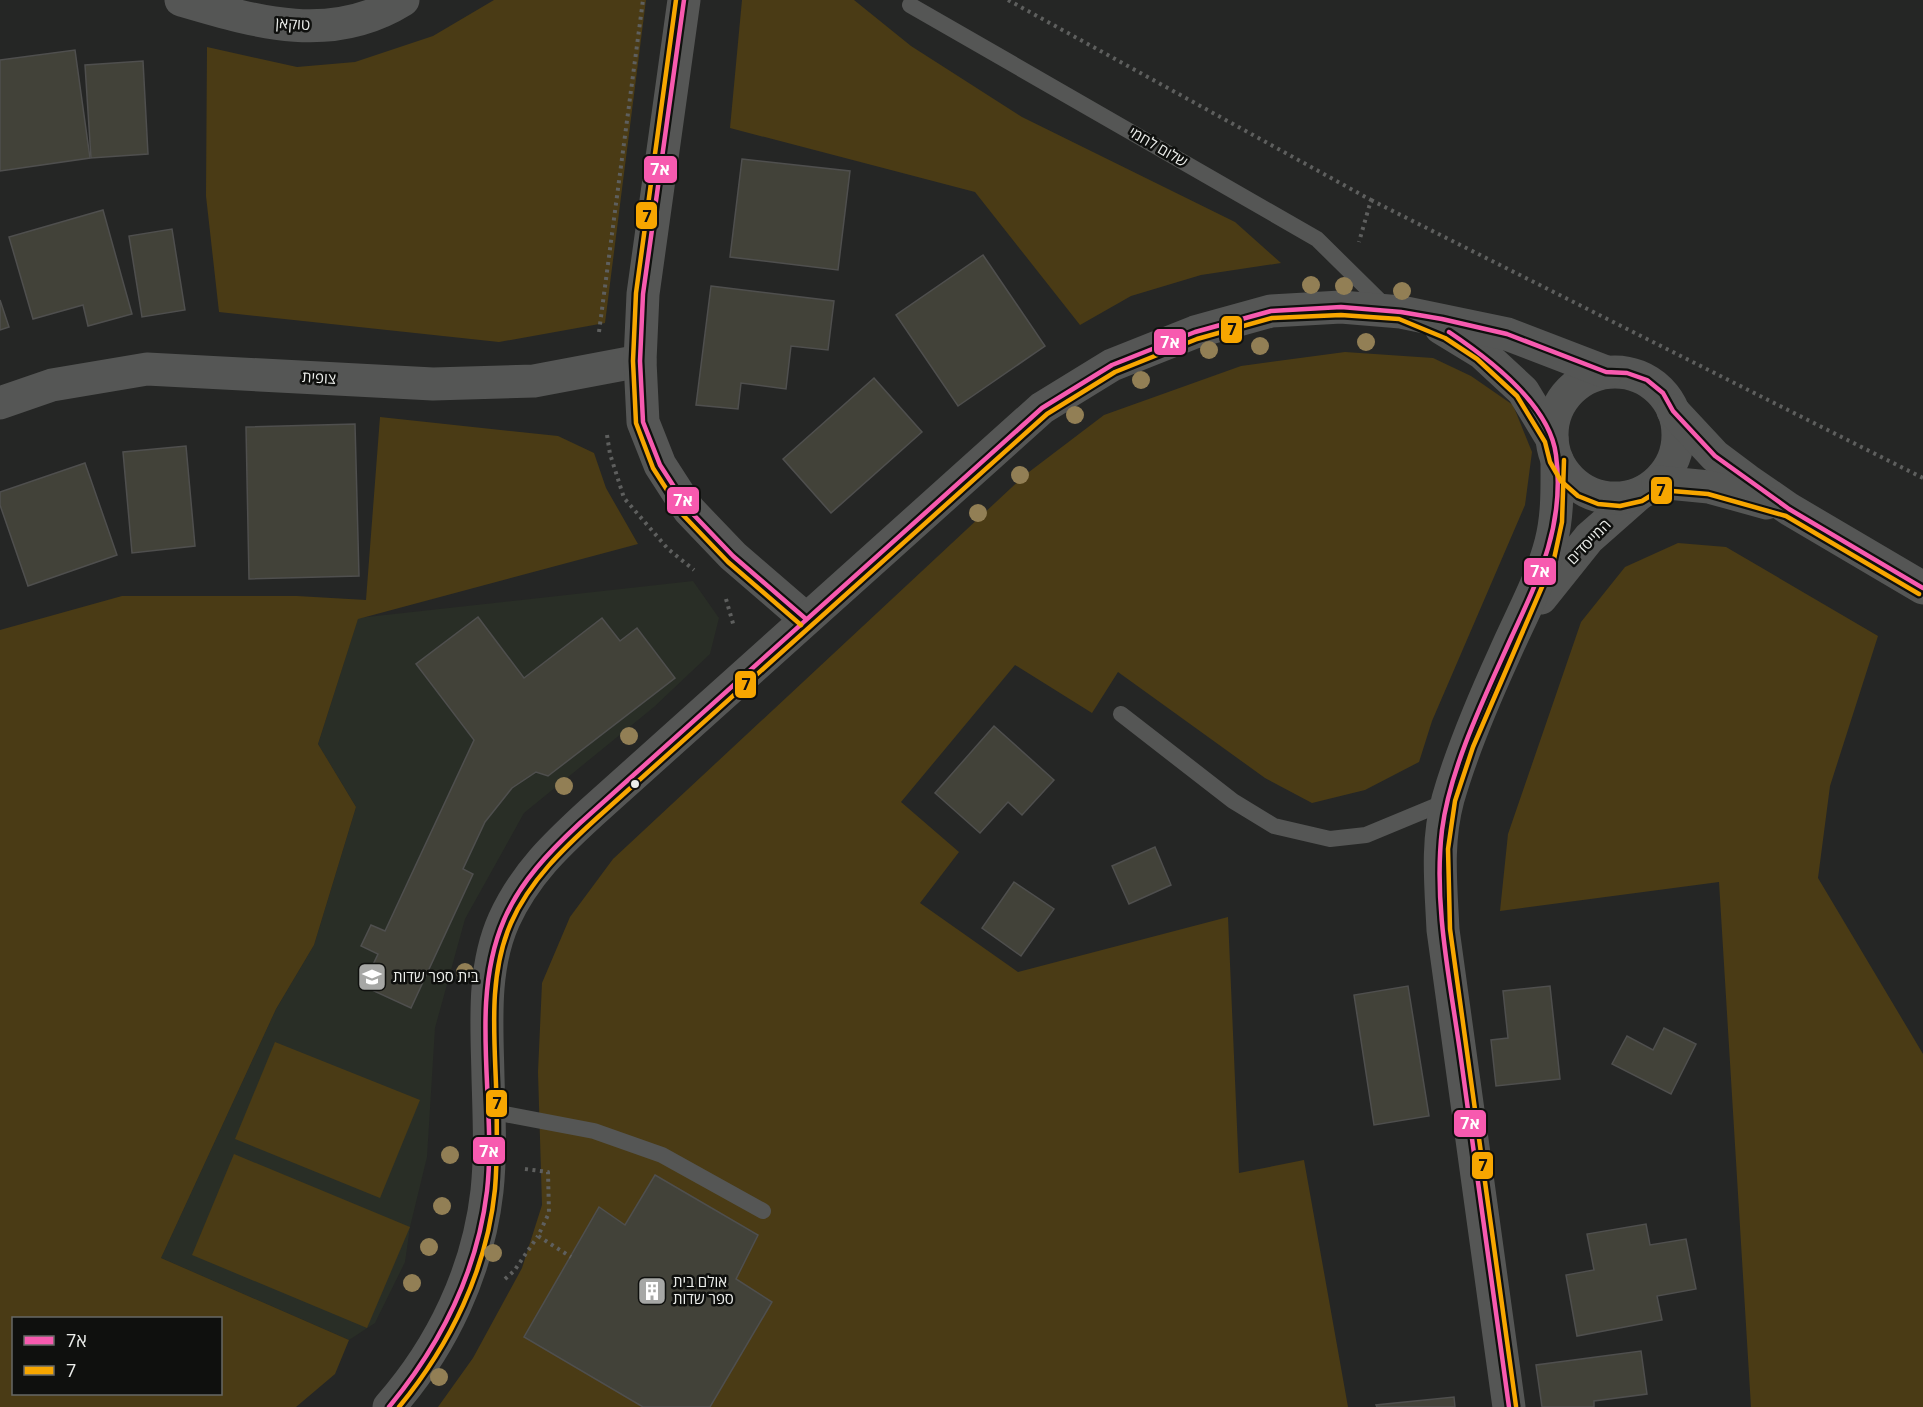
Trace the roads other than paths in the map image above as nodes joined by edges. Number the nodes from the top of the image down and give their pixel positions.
1 (181, 0) edge
2 (404, 0) edge
3 (684, 0) edge
4 (910, 4) dead end
5 (1396, 312) junction
6 (640, 361) junction
7 (1606, 372) junction
8 (0, 403) edge
9 (1674, 411) junction
10 (1554, 449) junction
11 (1648, 488) junction
12 (1789, 509) junction
13 (1923, 588) edge
14 (806, 619) junction
15 (1504, 654) junction
16 (1121, 714) dead end
17 (1448, 801) junction
18 (489, 1111) junction
19 (763, 1210) dead end
20 (389, 1407) edge
21 (1509, 1407) edge

1 - 2 street, טוקאן
3 - 6 street
4 - 5 lane, שלום לחמי
5 - 7 street
5 - 10 street
5 - 14 street
6 - 8 street, צופית
6 - 14 street
7 - 9 street
7 - 10 street
9 - 11 street
9 - 12 street
10 - 11 street
10 - 15 street, המייסדים
11 - 12 street
11 - 15 street, המייסדים
12 - 13 street
14 - 18 street
15 - 17 street, המייסדים
16 - 17 lane
17 - 21 street, המייסדים
18 - 19 lane
18 - 20 street

